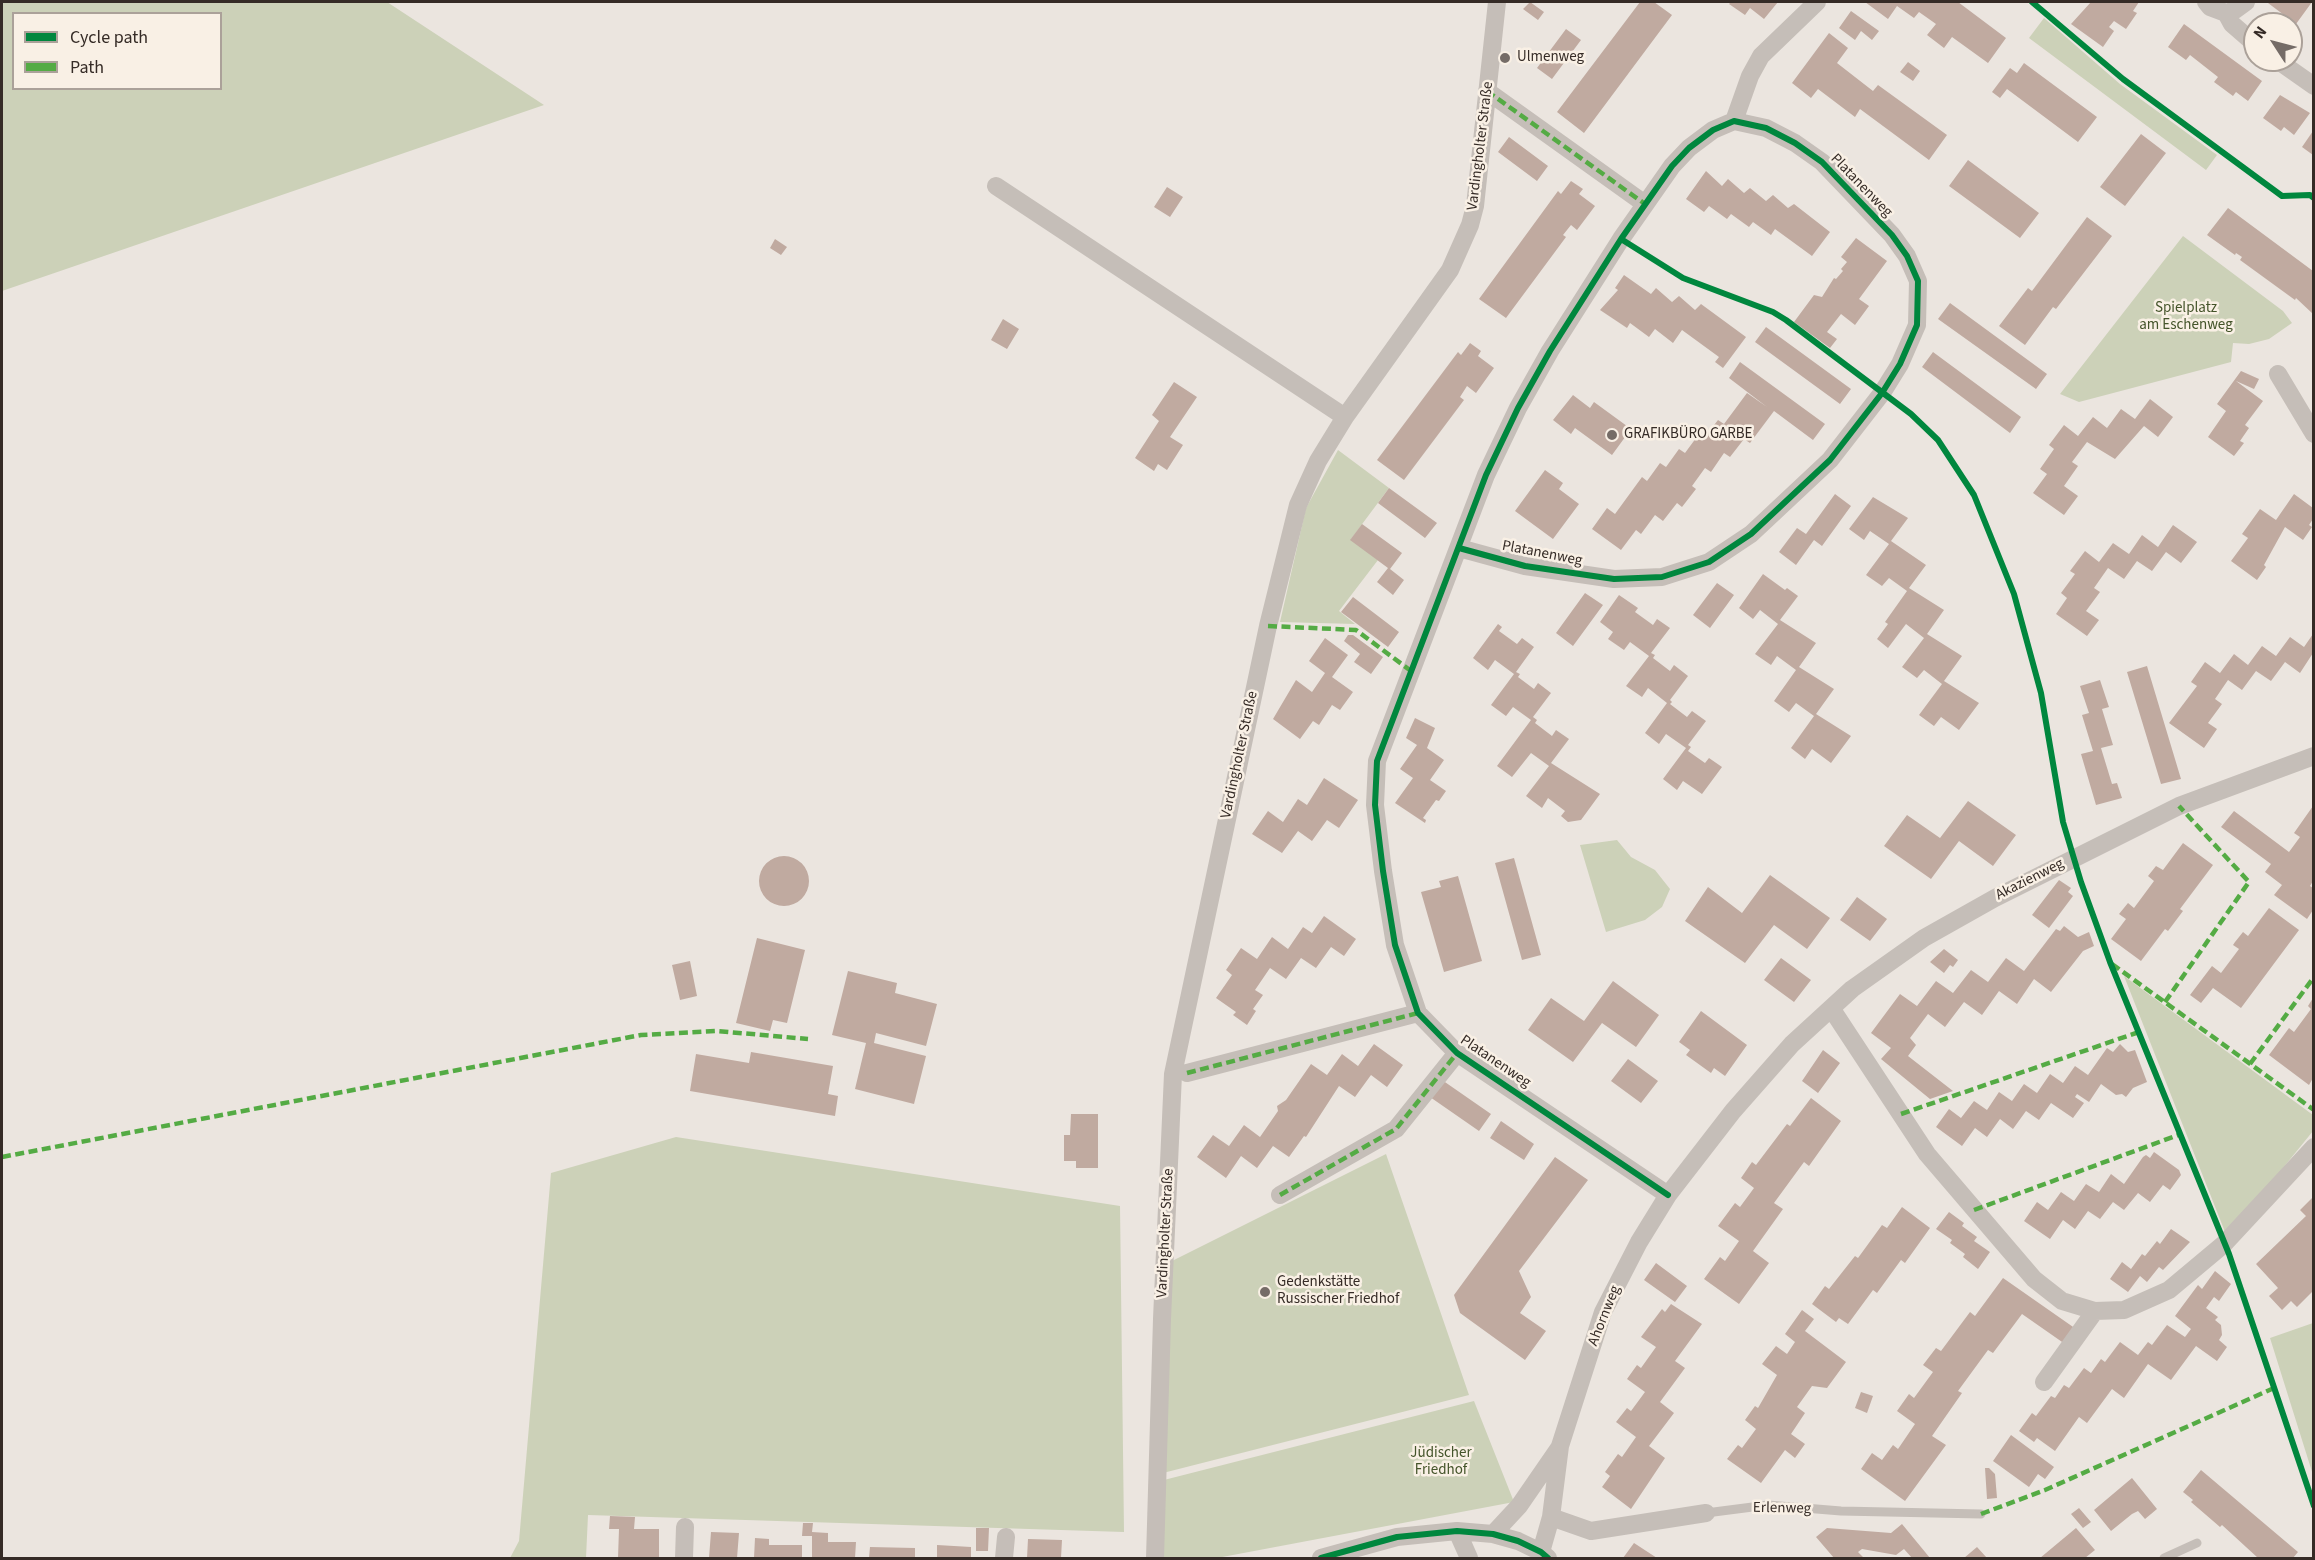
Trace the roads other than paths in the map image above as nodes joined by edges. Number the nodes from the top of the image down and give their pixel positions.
1 (1497, 2) edge
2 (1817, 2) edge
3 (2206, 2) edge
4 (2246, 2) edge
5 (2226, 13) junction
6 (2243, 35) edge
7 (2294, 72) edge
8 (2313, 86) edge
9 (1487, 91) junction
10 (1734, 121) junction
11 (996, 186) dead end
12 (1645, 204) junction
13 (2278, 374) dead end
14 (1345, 417) junction
15 (2313, 434) edge
16 (1459, 548) junction
17 (2313, 756) edge
18 (1831, 1008) junction
19 (1418, 1013) junction
20 (1457, 1053) junction
21 (1187, 1073) dead end
22 (2313, 1147) edge
23 (1280, 1195) dead end
24 (1668, 1195) junction
25 (2095, 1311) junction
26 (2044, 1382) dead end
27 (1560, 1446) junction
28 (1706, 1513) joint
29 (1981, 1514) dead end
30 (1551, 1517) junction
31 (685, 1527) dead end
32 (1457, 1531) junction
33 (1493, 1534) junction
34 (1006, 1537) dead end
35 (2197, 1543) dead end
36 (1544, 1555) edge
37 (684, 1558) edge
38 (1004, 1558) edge
39 (1155, 1558) edge
40 (1321, 1558) edge
41 (1469, 1558) edge
42 (2164, 1558) edge

1 - 9 street, Vardingholter Straße
2 - 10 street
3 - 5 street
4 - 5 street
5 - 6 street
7 - 8 street
9 - 12 street
9 - 14 street, Vardingholter Straße
10 - 12 street, Platanenweg
10 - 16 street, Platanenweg
11 - 14 street
12 - 16 street, Platanenweg
13 - 15 street
14 - 39 street, Vardingholter Straße
16 - 19 street, Platanenweg
17 - 18 street, Akazienweg
18 - 24 street, Akazienweg
18 - 25 street
19 - 20 street, Platanenweg
19 - 21 street
20 - 23 street, Platanenweg
20 - 24 street, Platanenweg
22 - 25 street
24 - 27 street, Ahornweg
25 - 26 street
27 - 30 street, Ahornweg
27 - 33 street, Ahornweg
28 - 29 lane, Erlenweg
28 - 30 street, Erlenweg
30 - 36 street, Ahornweg
31 - 37 street
32 - 33 street
32 - 40 street
32 - 41 street
33 - 36 street
34 - 38 street
35 - 42 lane

